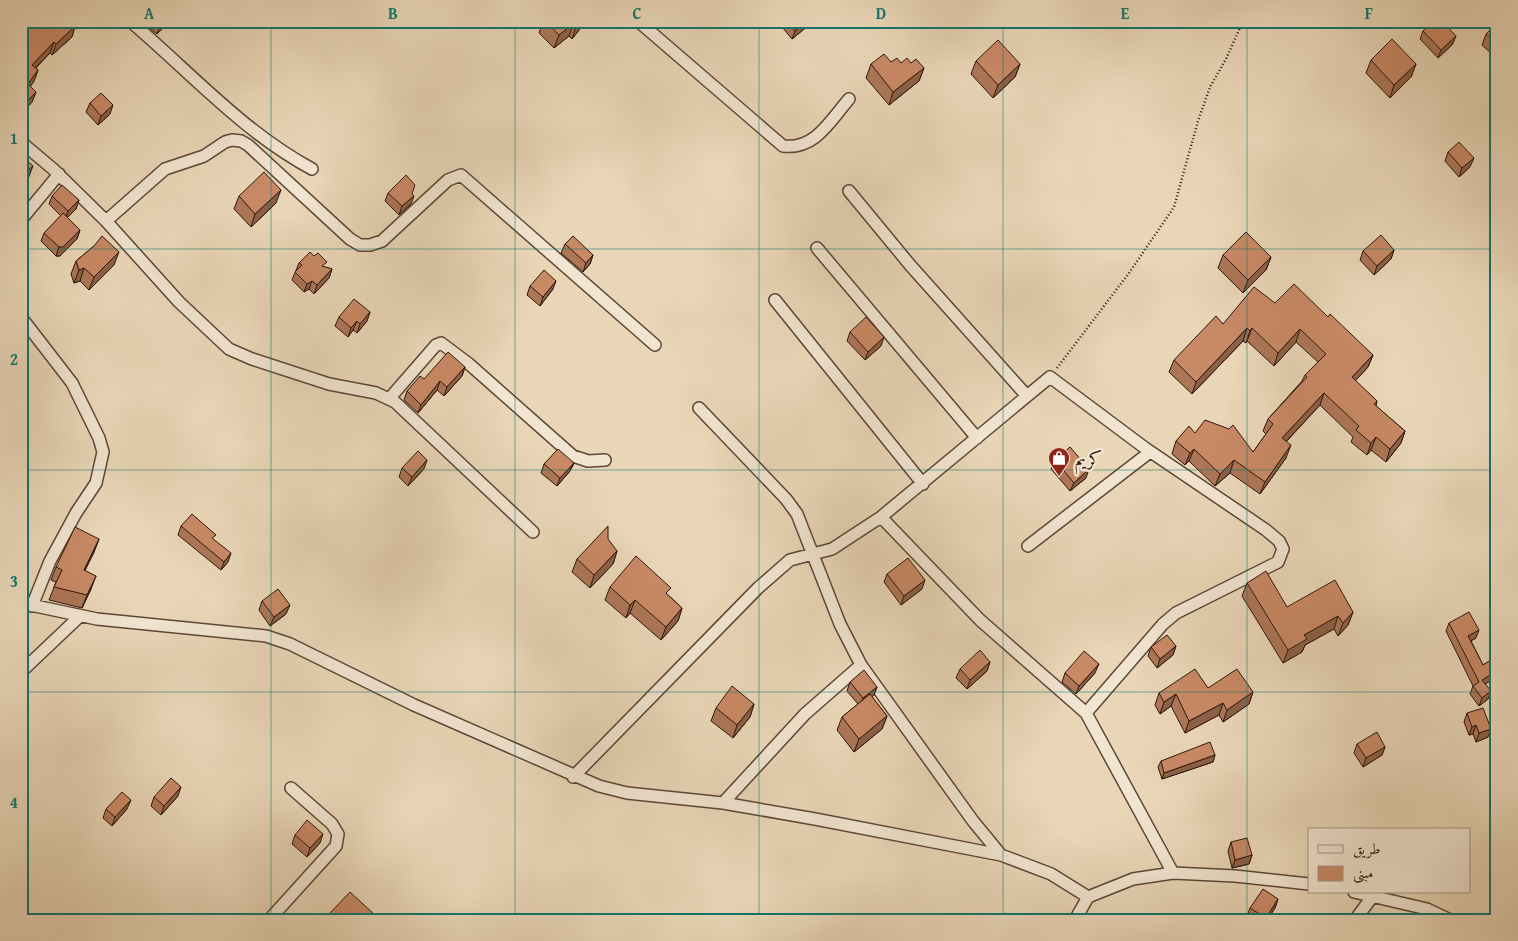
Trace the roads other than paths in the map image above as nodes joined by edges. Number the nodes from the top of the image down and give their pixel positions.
1 (130, 21) edge
2 (638, 21) edge
3 (849, 99) dead end
4 (21, 142) edge
5 (312, 169) dead end
6 (58, 174) junction
7 (848, 191) dead end
8 (21, 220) edge
9 (106, 221) junction
10 (817, 248) dead end
11 (775, 300) dead end
12 (21, 317) edge
13 (655, 345) dead end
14 (1027, 396) junction
15 (389, 399) junction
16 (699, 408) dead end
17 (978, 438) junction
18 (1150, 452) junction
19 (605, 460) dead end
20 (923, 484) junction
21 (881, 517) junction
22 (533, 532) dead end
23 (1028, 546) dead end
24 (814, 553) junction
25 (27, 605) edge
26 (80, 616) junction
27 (860, 665) junction
28 (21, 672) edge
29 (1086, 713) junction
30 (573, 777) junction
31 (291, 788) dead end
32 (723, 803) junction
33 (1001, 855) junction
34 (1173, 873) junction
35 (1308, 884) edge
36 (1363, 894) edge
37 (1372, 896) junction
38 (1088, 897) junction
39 (269, 920) edge
40 (1075, 920) edge
41 (1355, 920) edge
42 (1450, 920) edge

1 - 5 street
2 - 3 street
4 - 6 street
6 - 8 street
6 - 9 street
7 - 14 street
9 - 13 street
9 - 15 street
10 - 17 street
11 - 20 street
12 - 25 street
14 - 17 street
14 - 18 street
15 - 19 street
15 - 22 street
16 - 24 street
17 - 20 street
18 - 23 street
18 - 29 street
20 - 21 street
21 - 24 street
21 - 29 street
24 - 27 street
24 - 30 street
25 - 26 street
26 - 28 street
26 - 30 street
27 - 32 street
27 - 33 street
29 - 34 street
30 - 32 street
31 - 39 street
32 - 33 street
33 - 38 street
34 - 35 street
34 - 38 street
36 - 37 street
37 - 41 street
37 - 42 street
38 - 40 street

